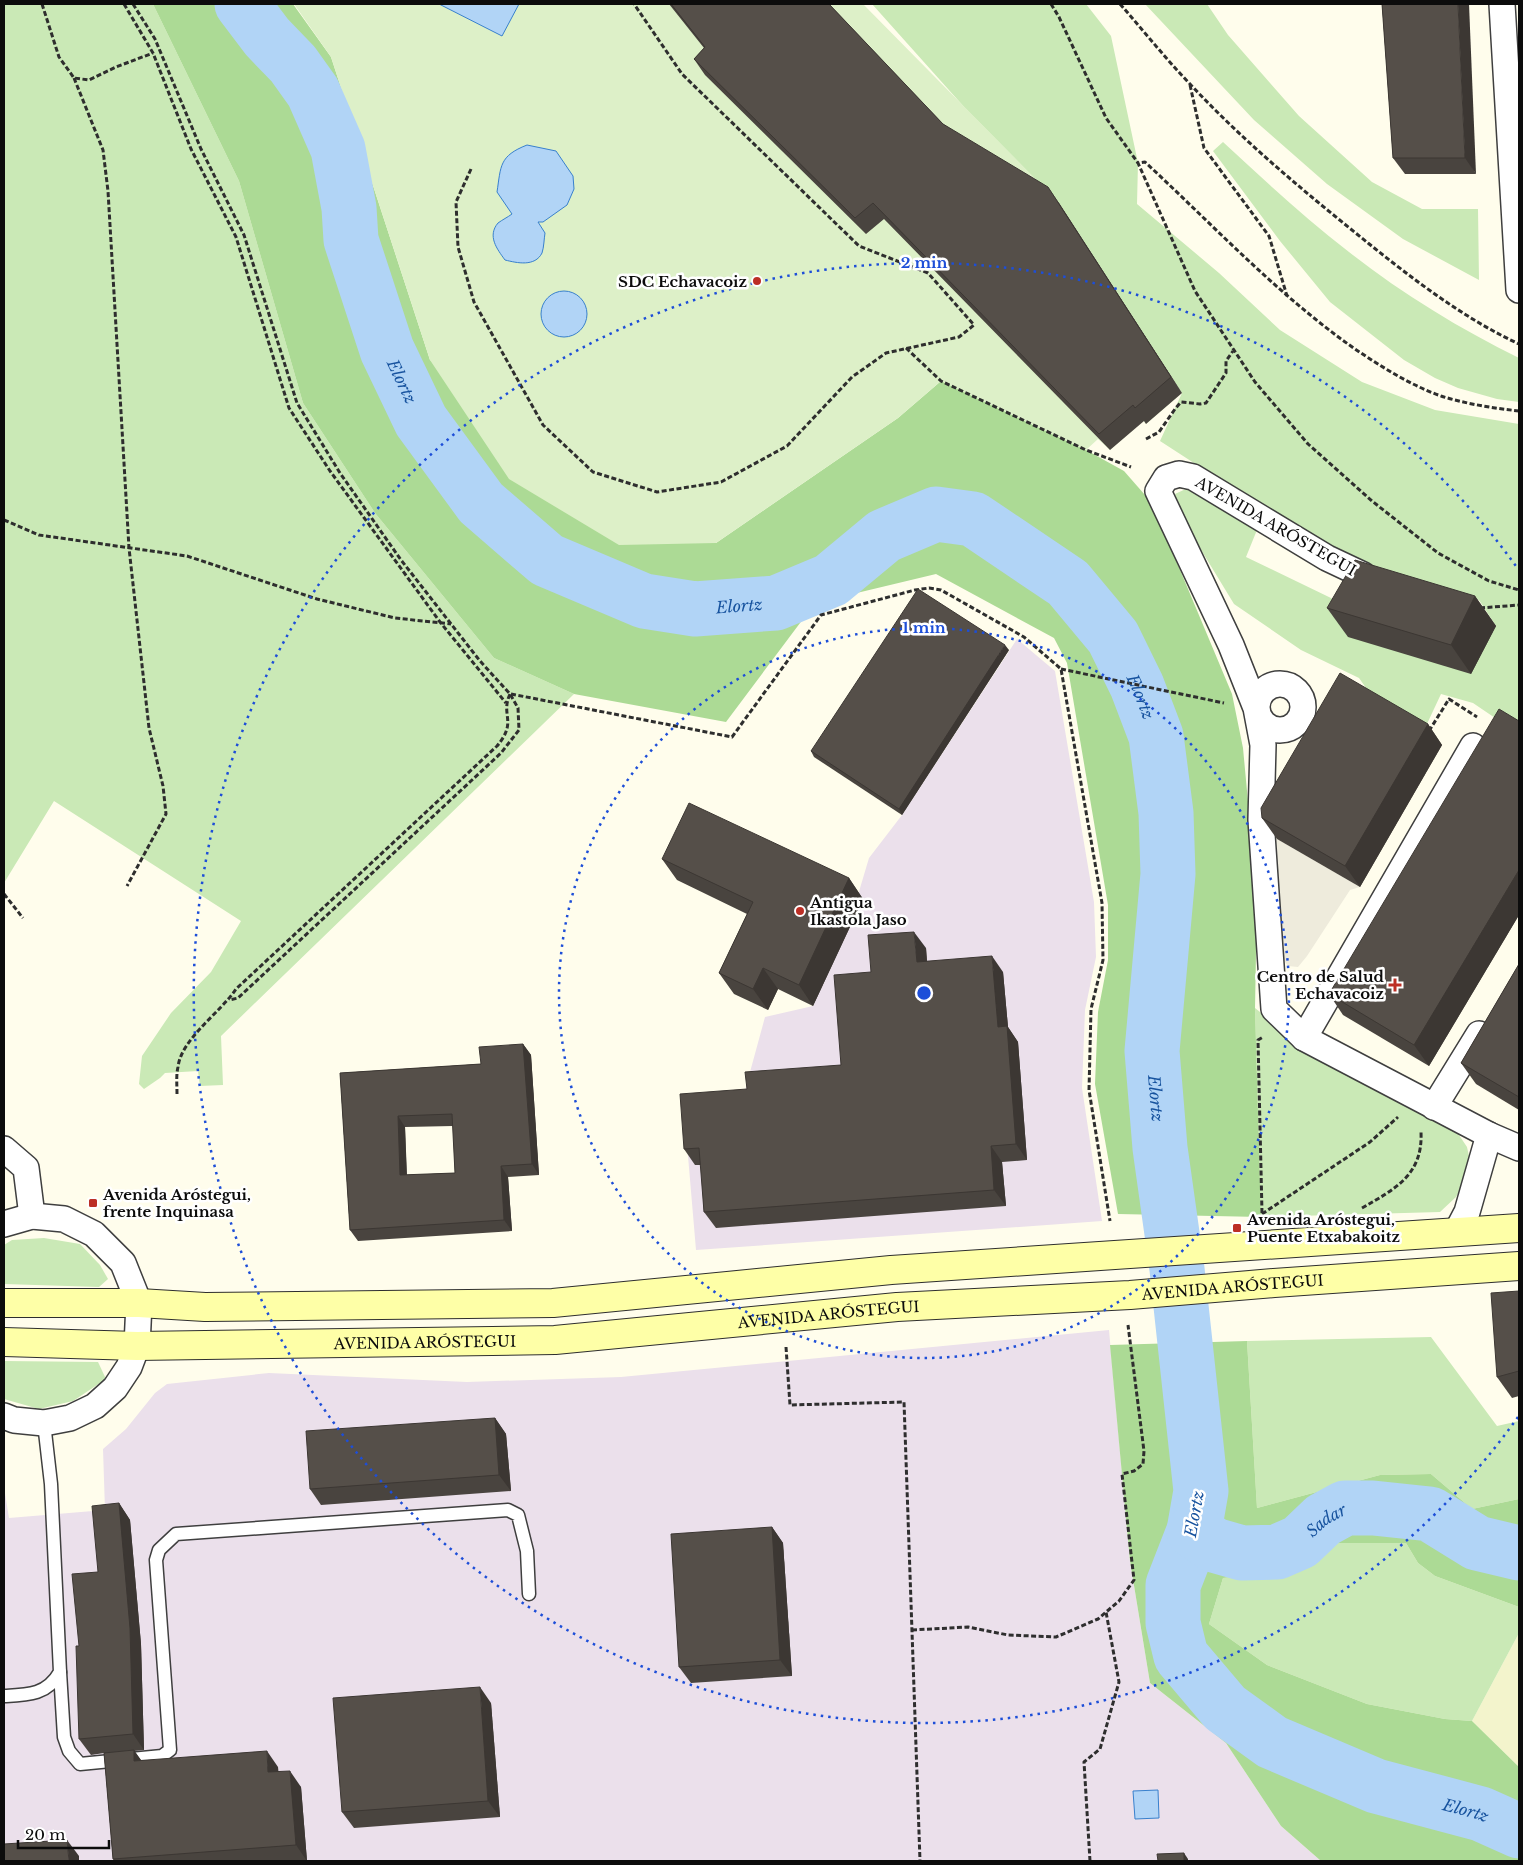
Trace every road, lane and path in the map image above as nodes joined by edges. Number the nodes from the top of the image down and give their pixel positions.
1 (42, 4) edge
2 (124, 4) edge
3 (133, 4) edge
4 (634, 4) edge
5 (1051, 4) edge
6 (1120, 4) edge
7 (1502, 4) edge
8 (153, 53) junction
9 (74, 78) junction
10 (1190, 84) junction
11 (1138, 163) junction
12 (471, 169) dead end
13 (1519, 290) edge
14 (1288, 296) junction
15 (1519, 344) edge
16 (906, 348) junction
17 (1233, 351) junction
18 (1519, 410) edge
19 (1146, 439) dead end
20 (1131, 467) dead end
21 (4, 520) edge
22 (129, 548) junction
23 (1362, 575) edge
24 (1519, 590) edge
25 (1519, 605) edge
26 (1473, 606) dead end
27 (440, 622) junction
28 (451, 624) junction
29 (1231, 645) junction
30 (1061, 669) junction
31 (1278, 684) junction
32 (510, 694) junction
33 (506, 702) junction
34 (1232, 705) dead end
35 (1256, 708) junction
36 (1479, 718) dead end
37 (1298, 720) junction
38 (1420, 728) edge
39 (1474, 746) dead end
40 (1263, 774) junction
41 (127, 886) dead end
42 (4, 894) edge
43 (23, 918) dead end
44 (229, 1000) junction
45 (1490, 1016) edge
46 (1264, 1036) dead end
47 (1304, 1038) junction
48 (177, 1094) dead end
49 (1434, 1107) junction
50 (1401, 1114) dead end
51 (1416, 1124) dead end
52 (1488, 1135) junction
53 (1519, 1148) edge
54 (4, 1149) edge
55 (1362, 1208) dead end
56 (32, 1216) junction
57 (1110, 1221) dead end
58 (4, 1224) edge
59 (1519, 1228) edge
60 (1458, 1231) junction
61 (1519, 1266) edge
62 (4, 1303) edge
63 (139, 1303) junction
64 (1130, 1336) dead end
65 (4, 1342) edge
66 (137, 1346) junction
67 (786, 1348) dead end
68 (4, 1416) edge
69 (44, 1423) junction
70 (529, 1594) dead end
71 (1106, 1612) junction
72 (912, 1630) junction
73 (60, 1672) junction
74 (4, 1696) edge
75 (920, 1861) edge
76 (1090, 1861) edge

1 - 9 path
2 - 8 path
3 - 28 path
4 - 16 path
5 - 11 path
6 - 10 path
7 - 13 street
8 - 9 path
8 - 27 path
9 - 22 path
10 - 14 path
10 - 15 path
11 - 14 path
11 - 17 path
12 - 16 path
14 - 18 path
16 - 20 path
17 - 19 path
17 - 24 path
21 - 22 path
22 - 27 path
22 - 41 path
23 - 29 street, AVENIDA ARÓSTEGUI
25 - 26 path
27 - 28 path
27 - 33 path
28 - 32 path
29 - 31 street, AVENIDA ARÓSTEGUI
29 - 35 street, AVENIDA ARÓSTEGUI
30 - 32 path
30 - 34 path
30 - 57 path
31 - 35 street
31 - 37 street, AVENIDA ARÓSTEGUI
32 - 33 path
32 - 44 path
33 - 44 path
35 - 37 street, AVENIDA ARÓSTEGUI
35 - 40 street, AVENIDA ARÓSTEGUI
36 - 38 path
37 - 40 street, AVENIDA ARÓSTEGUI
39 - 47 street
40 - 47 street, AVENIDA ARÓSTEGUI
42 - 43 path
44 - 48 path
45 - 49 street
46 - 50 path
47 - 49 street, AVENIDA ARÓSTEGUI
49 - 52 street, AVENIDA ARÓSTEGUI
51 - 55 path
52 - 53 street, AVENIDA ARÓSTEGUI
52 - 60 street
54 - 56 street
56 - 58 street
56 - 63 street
59 - 60 main road
60 - 63 main road
61 - 66 main road, AVENIDA ARÓSTEGUI
62 - 63 main road
63 - 66 street
64 - 71 path
65 - 66 main road, AVENIDA ARÓSTEGUI
66 - 69 street
67 - 72 path
68 - 69 street
69 - 73 lane
70 - 73 lane
71 - 72 path
71 - 76 path
72 - 75 path
73 - 74 lane

